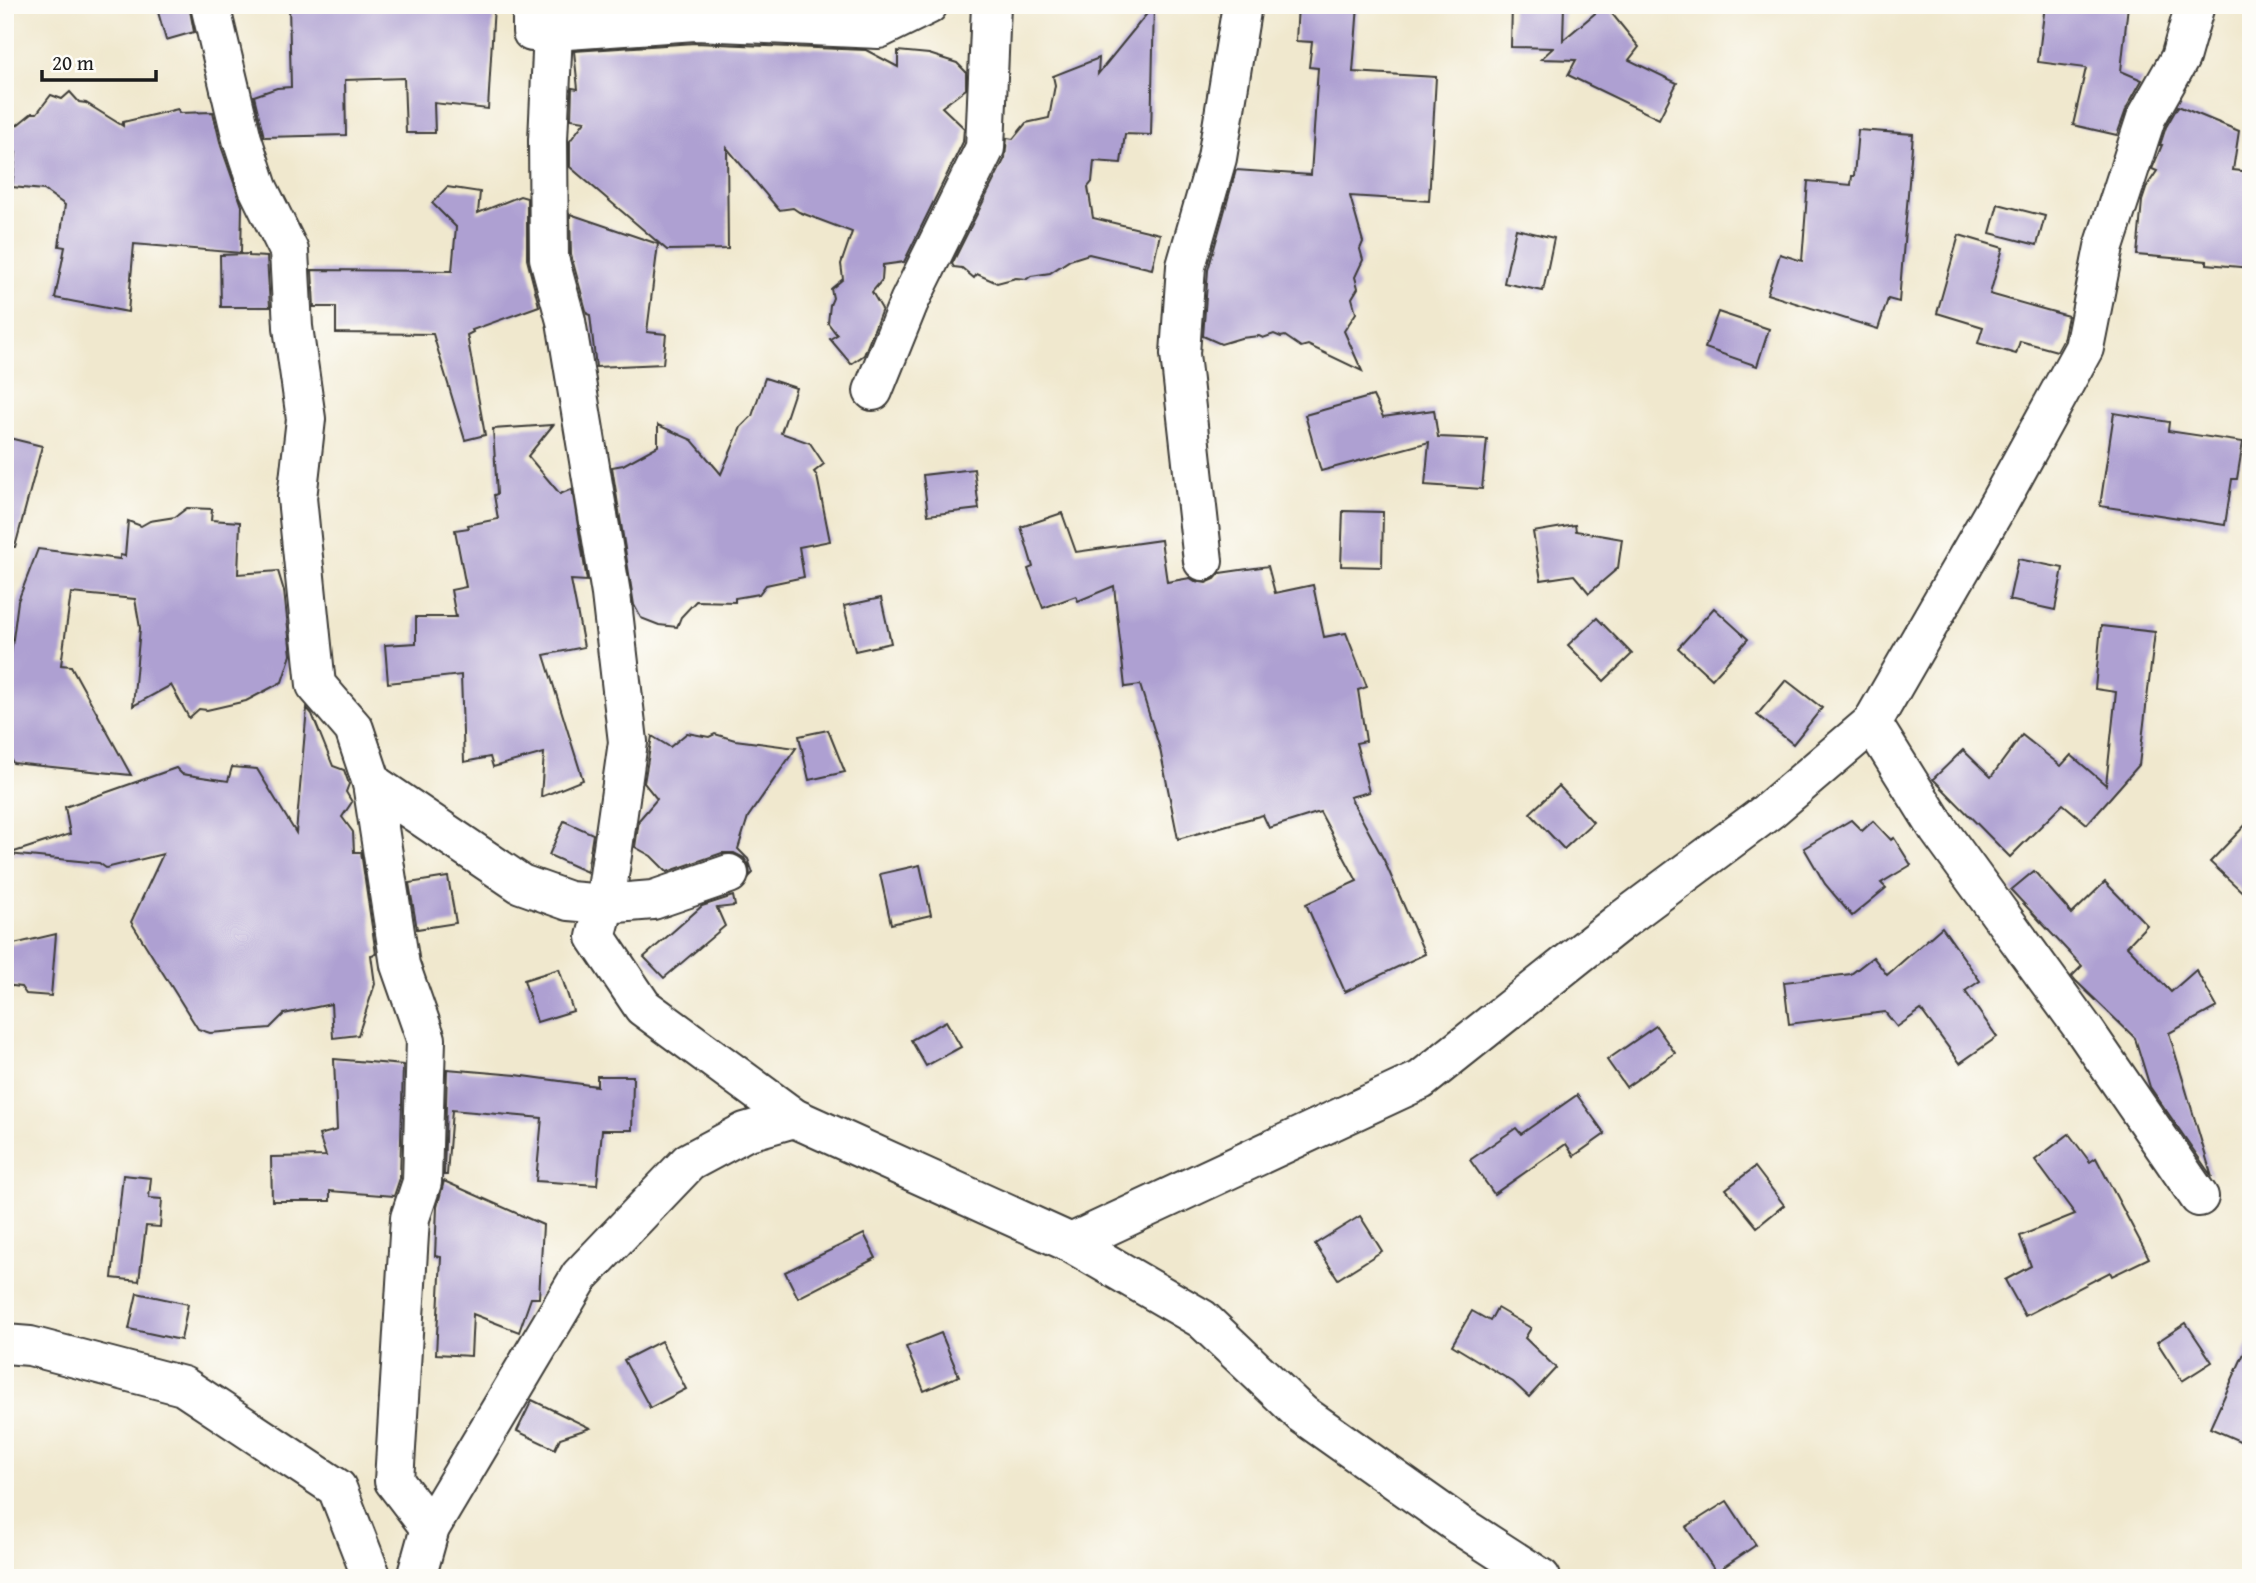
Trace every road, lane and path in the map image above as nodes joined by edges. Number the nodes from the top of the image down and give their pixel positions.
1 (210, 5) edge
2 (928, 5) edge
3 (991, 5) edge
4 (1242, 5) edge
5 (2195, 5) edge
6 (543, 18) edge
7 (873, 391) dead end
8 (1203, 561) dead end
9 (1872, 723) junction
10 (372, 783) junction
11 (729, 874) dead end
12 (606, 904) junction
13 (794, 1118) junction
14 (2199, 1198) dead end
15 (1072, 1243) junction
16 (5, 1343) edge
17 (430, 1528) junction
18 (372, 1578) edge
19 (416, 1578) edge
20 (1541, 1578) edge

1 - 10 street
2 - 6 street
3 - 7 street
4 - 8 street
5 - 9 street
6 - 12 street
9 - 14 street
9 - 15 street
10 - 12 street
10 - 17 street
11 - 12 street
12 - 13 street
13 - 15 street
13 - 17 street
15 - 20 street
16 - 18 street
17 - 19 street

